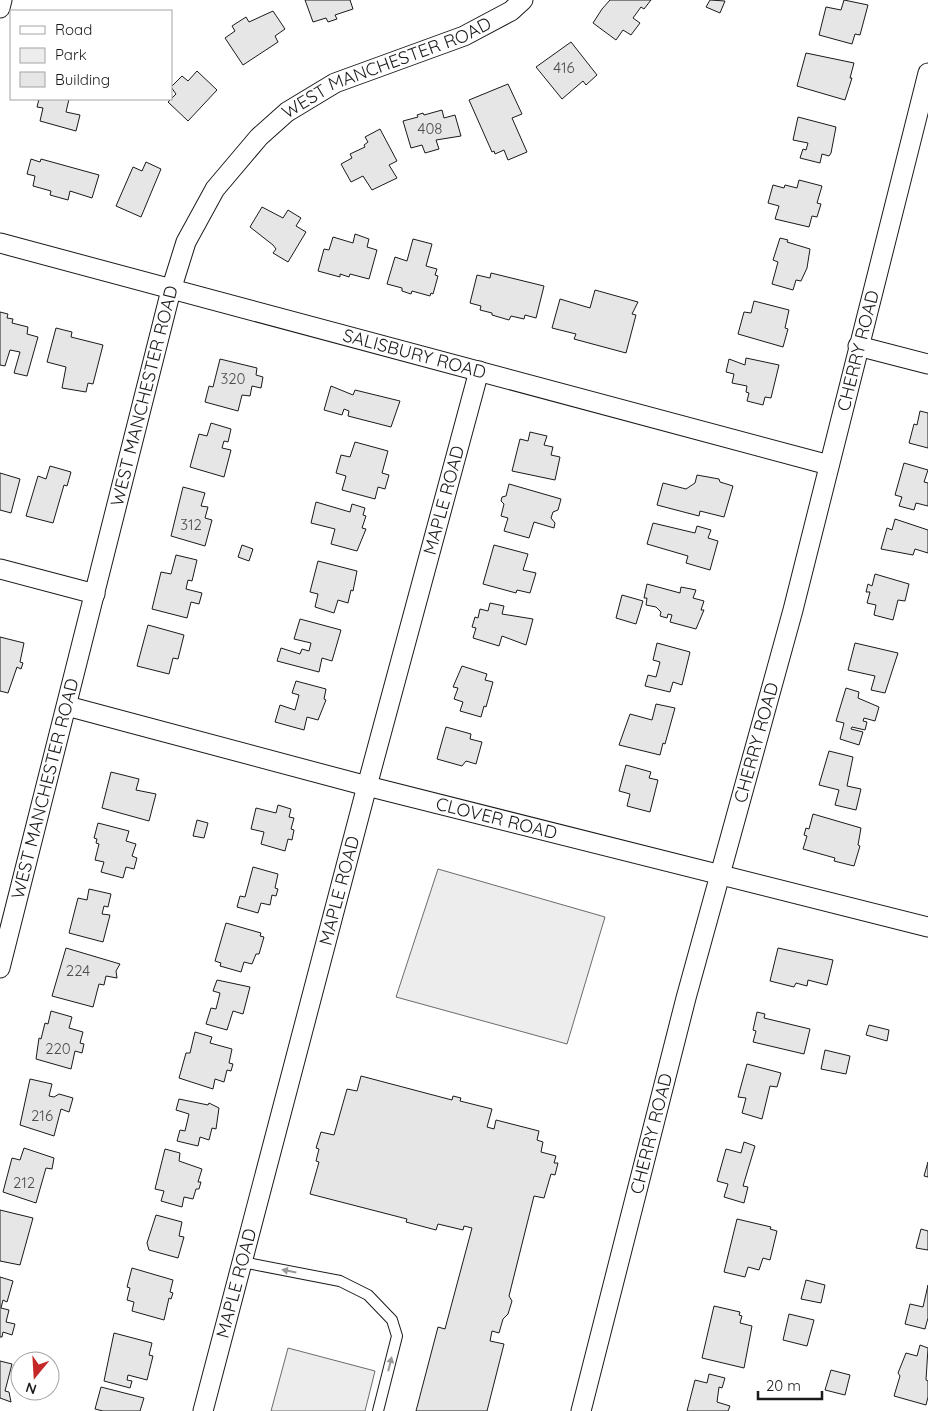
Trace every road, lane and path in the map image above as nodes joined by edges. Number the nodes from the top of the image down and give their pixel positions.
1 (2, 0) edge
2 (523, 0) edge
3 (0, 8) edge
4 (928, 73) edge
5 (0, 242) edge
6 (171, 290) junction
7 (858, 346) junction
8 (928, 364) edge
9 (479, 371) junction
10 (829, 465) junction
11 (0, 569) edge
12 (95, 594) junction
13 (67, 706) junction
14 (367, 786) junction
15 (720, 874) junction
16 (8, 906) edge
17 (928, 927) edge
18 (0, 968) edge
19 (242, 1262) junction
20 (203, 1411) edge
21 (378, 1411) edge
22 (581, 1411) edge

1 - 3 street
2 - 6 street, WEST MANCHESTER ROAD
4 - 7 street, CHERRY ROAD
5 - 6 street, SALISBURY ROAD
6 - 9 street, SALISBURY ROAD
6 - 12 street, WEST MANCHESTER ROAD
7 - 8 street
7 - 10 street, CHERRY ROAD
9 - 10 street, SALISBURY ROAD
9 - 14 street, MAPLE ROAD
10 - 15 street, CHERRY ROAD
11 - 12 street
12 - 13 street, WEST MANCHESTER ROAD
13 - 14 street, CLOVER ROAD
13 - 16 street, WEST MANCHESTER ROAD
14 - 15 street, CLOVER ROAD
14 - 19 street, MAPLE ROAD
15 - 17 street, CLOVER ROAD
15 - 22 street, CHERRY ROAD
16 - 18 street, WEST MANCHESTER ROAD
19 - 20 street, MAPLE ROAD
21 -> 19 lane

